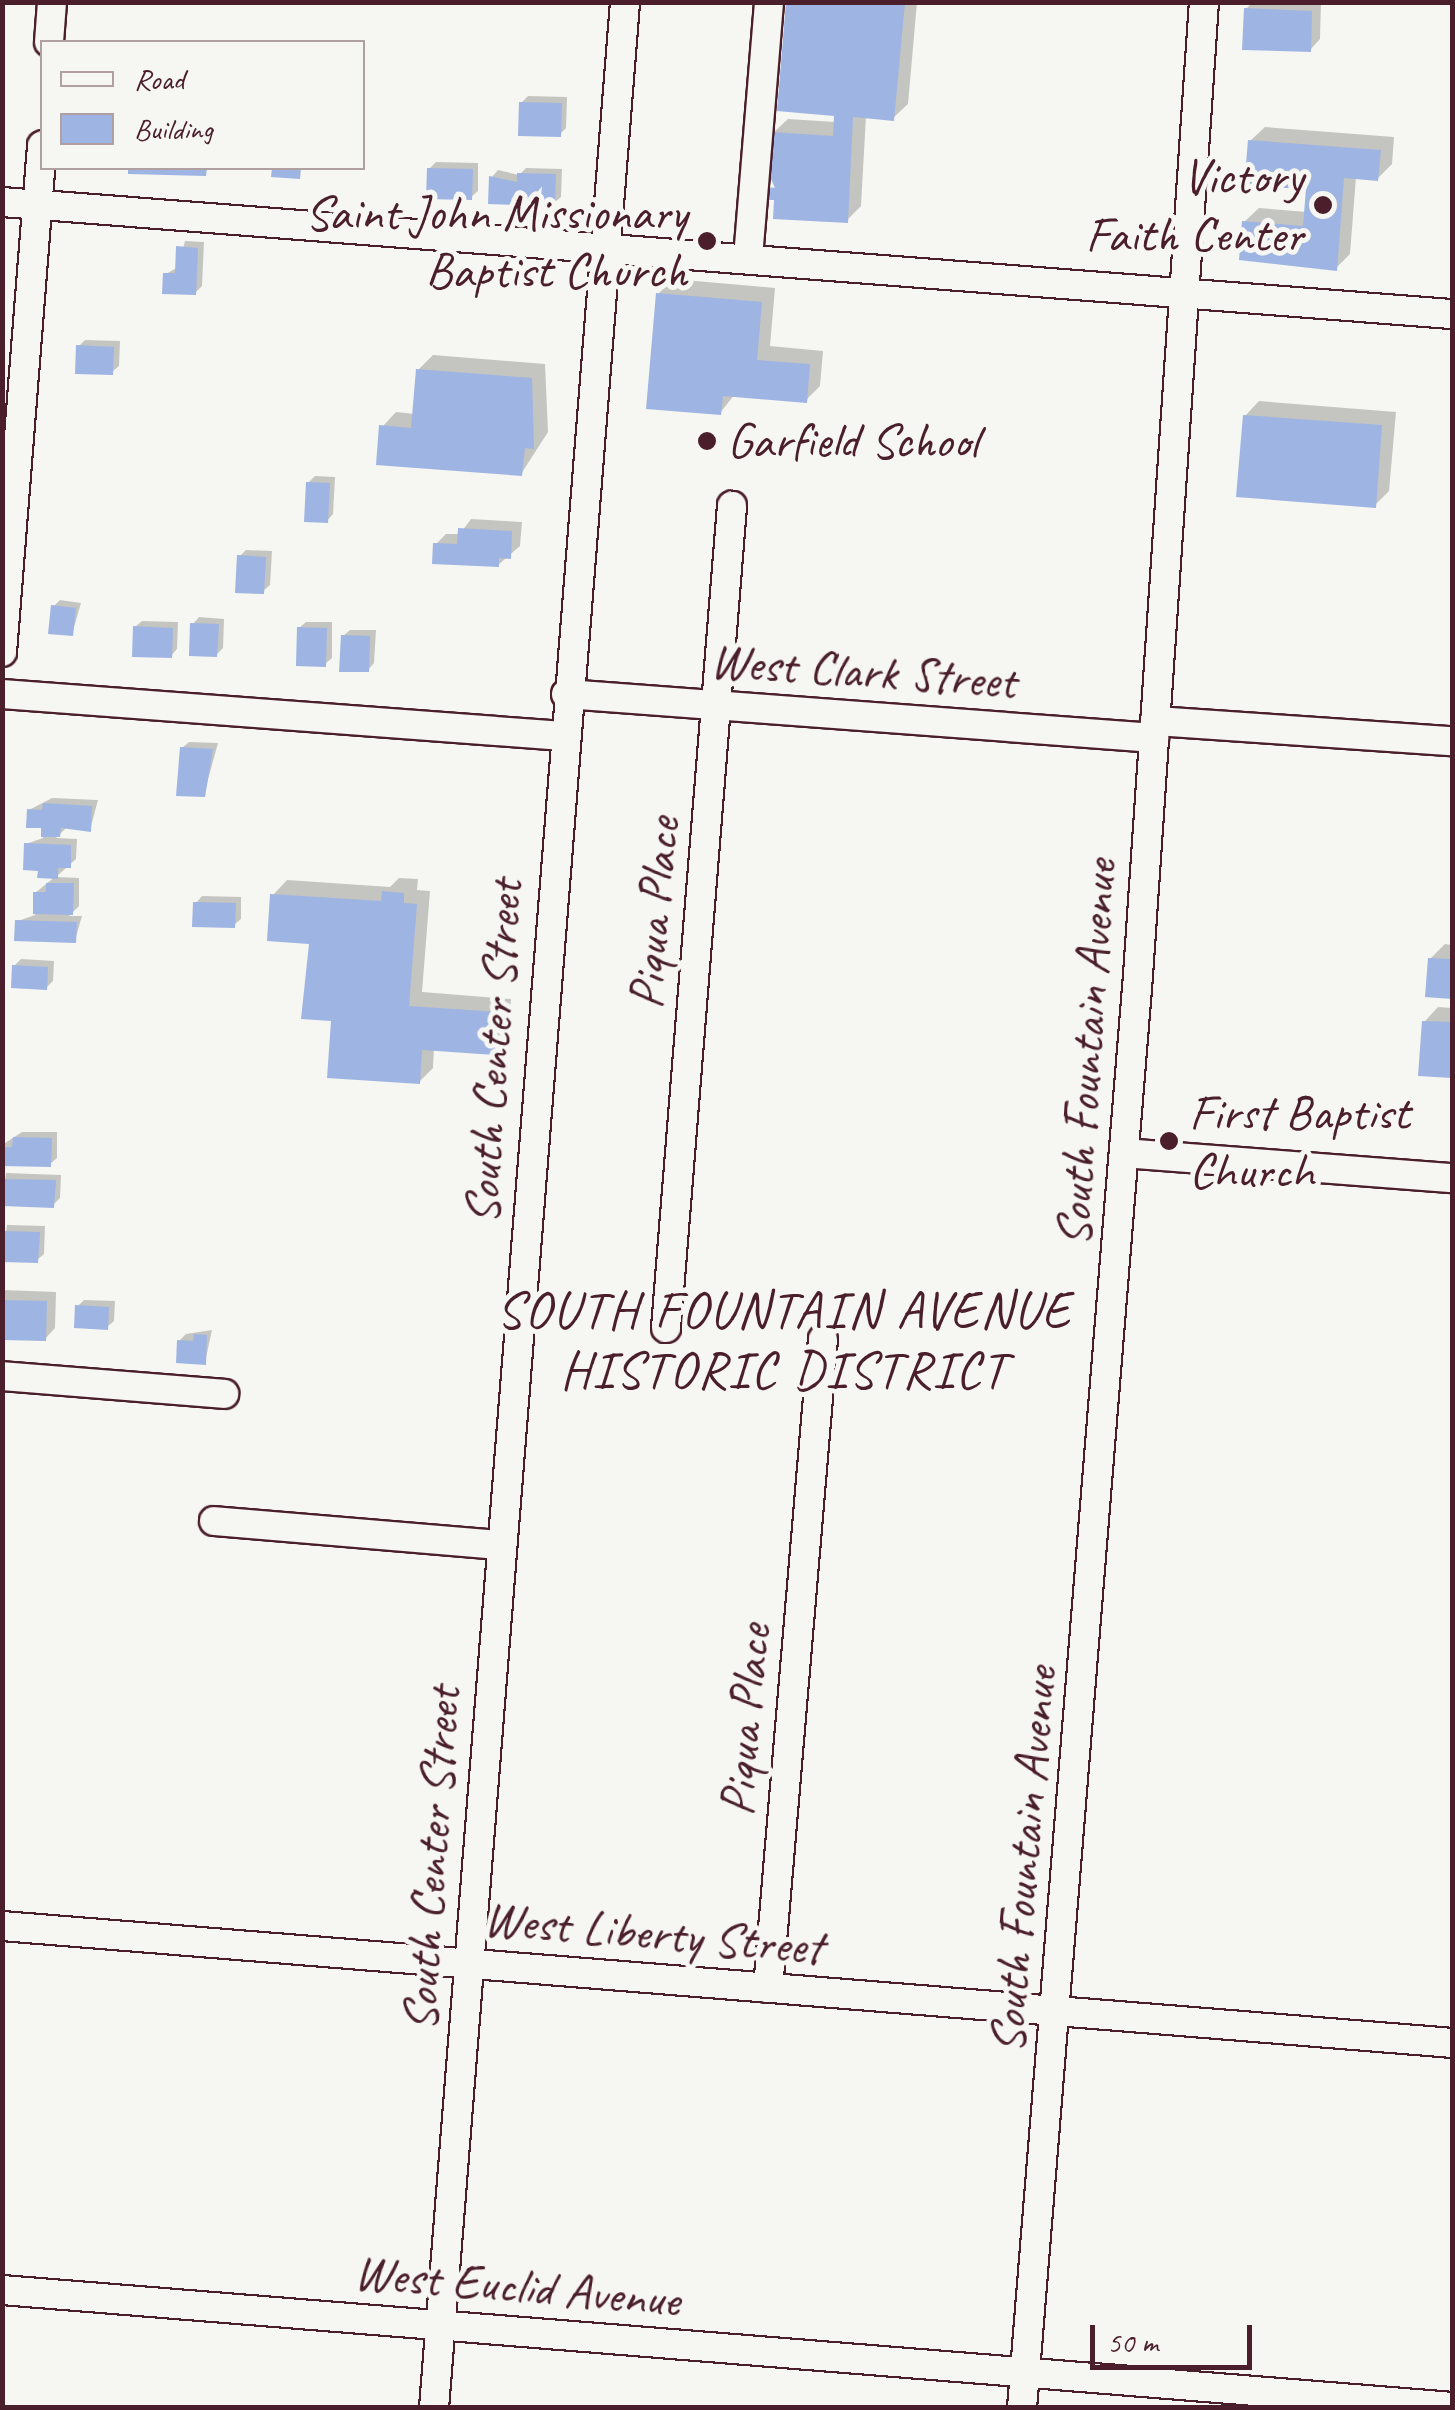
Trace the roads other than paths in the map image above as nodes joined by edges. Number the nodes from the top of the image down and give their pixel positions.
1 (52, 2) edge
2 (625, 2) edge
3 (769, 2) edge
4 (1204, 2) edge
5 (49, 40) edge
6 (41, 170) edge
7 (2, 202) edge
8 (39, 205) junction
9 (606, 247) junction
10 (748, 258) junction
11 (1184, 292) junction
12 (1452, 314) edge
13 (732, 506) dead end
14 (2, 652) edge
15 (2, 694) edge
16 (566, 694) junction
17 (716, 705) junction
18 (1154, 729) junction
19 (563, 736) junction
20 (1452, 741) edge
21 (1124, 1152) junction
22 (1452, 1178) edge
23 (666, 1328) dead end
24 (822, 1340) dead end
25 (2, 1376) edge
26 (224, 1394) dead end
27 (214, 1520) dead end
28 (500, 1545) junction
29 (2, 1926) edge
30 (468, 1964) junction
31 (768, 1988) junction
32 (1056, 2011) junction
33 (1452, 2043) edge
34 (2, 2290) edge
35 (440, 2326) junction
36 (1025, 2372) junction
37 (1452, 2407) edge
38 (434, 2408) edge
39 (1022, 2408) edge

1 - 5 street
2 - 9 street, South Center Street
3 - 10 street
4 - 11 street, South Fountain Avenue
6 - 8 street
7 - 8 street
8 - 9 street
8 - 14 street
9 - 10 street
9 - 16 street, South Center Street
10 - 11 street
11 - 12 street
11 - 18 street, South Fountain Avenue
13 - 17 street, Piqua Place
15 - 19 street
16 - 17 street, West Clark Street
16 - 19 street, South Center Street
17 - 18 street, West Clark Street
17 - 23 street, Piqua Place
18 - 20 street, West Clark Street
18 - 21 street, South Fountain Avenue
19 - 28 street, South Center Street
21 - 22 street
21 - 32 street, South Fountain Avenue
24 - 31 street, Piqua Place
25 - 26 street
27 - 28 street
28 - 30 street, South Center Street
29 - 30 street, West Liberty Street
30 - 31 street, West Liberty Street
30 - 35 street, South Center Street
31 - 32 street, West Liberty Street
32 - 33 street, West Liberty Street
32 - 36 street, South Fountain Avenue
34 - 35 street, West Euclid Avenue
35 - 36 street, West Euclid Avenue
35 - 38 street, South Center Street
36 - 37 street, West Euclid Avenue
36 - 39 street, South Fountain Avenue

